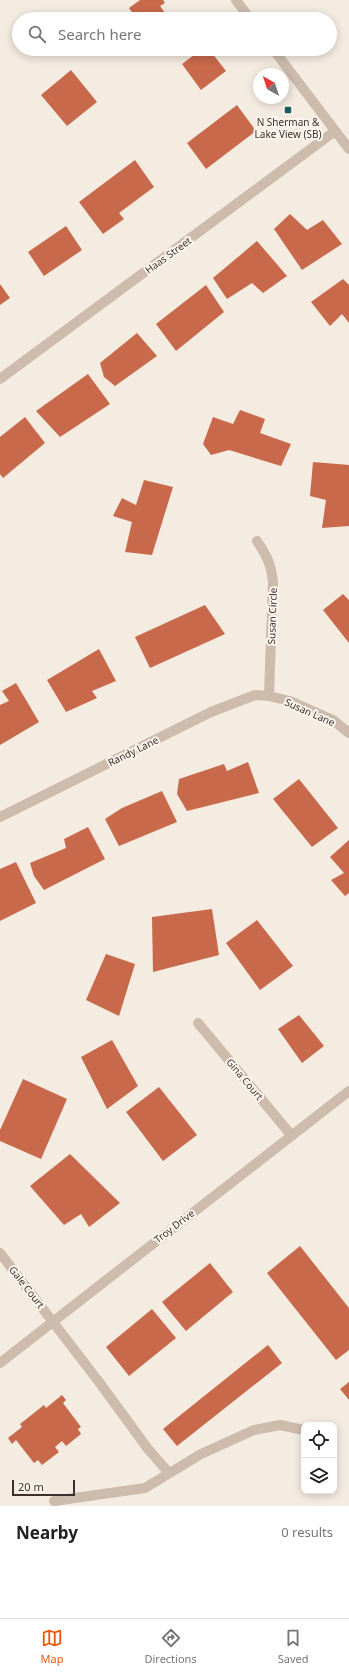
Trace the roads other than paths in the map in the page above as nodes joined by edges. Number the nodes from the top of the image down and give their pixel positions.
1 (236, 0) edge
2 (245, 12) edge
3 (278, 56) edge
4 (335, 131) junction
5 (349, 149) edge
6 (0, 379) edge
7 (258, 540) dead end
8 (269, 696) junction
9 (349, 733) edge
10 (0, 817) edge
11 (198, 1023) dead end
12 (349, 1091) edge
13 (292, 1136) junction
14 (0, 1253) edge
15 (53, 1322) junction
16 (0, 1362) edge
17 (301, 1429) edge
18 (169, 1472) junction
19 (54, 1501) dead end

1 - 2 street
3 - 4 street
4 - 5 street
4 - 6 street, Haas Street
7 - 8 street, Susan Circle
8 - 9 street, Susan Lane
8 - 10 street, Randy Lane
11 - 13 street, Gina Court
12 - 13 street, Troy Drive
13 - 15 street, Troy Drive
14 - 15 street, Gale Court
15 - 16 street, Troy Drive
15 - 18 street, Gale Court
17 - 18 street
18 - 19 street

